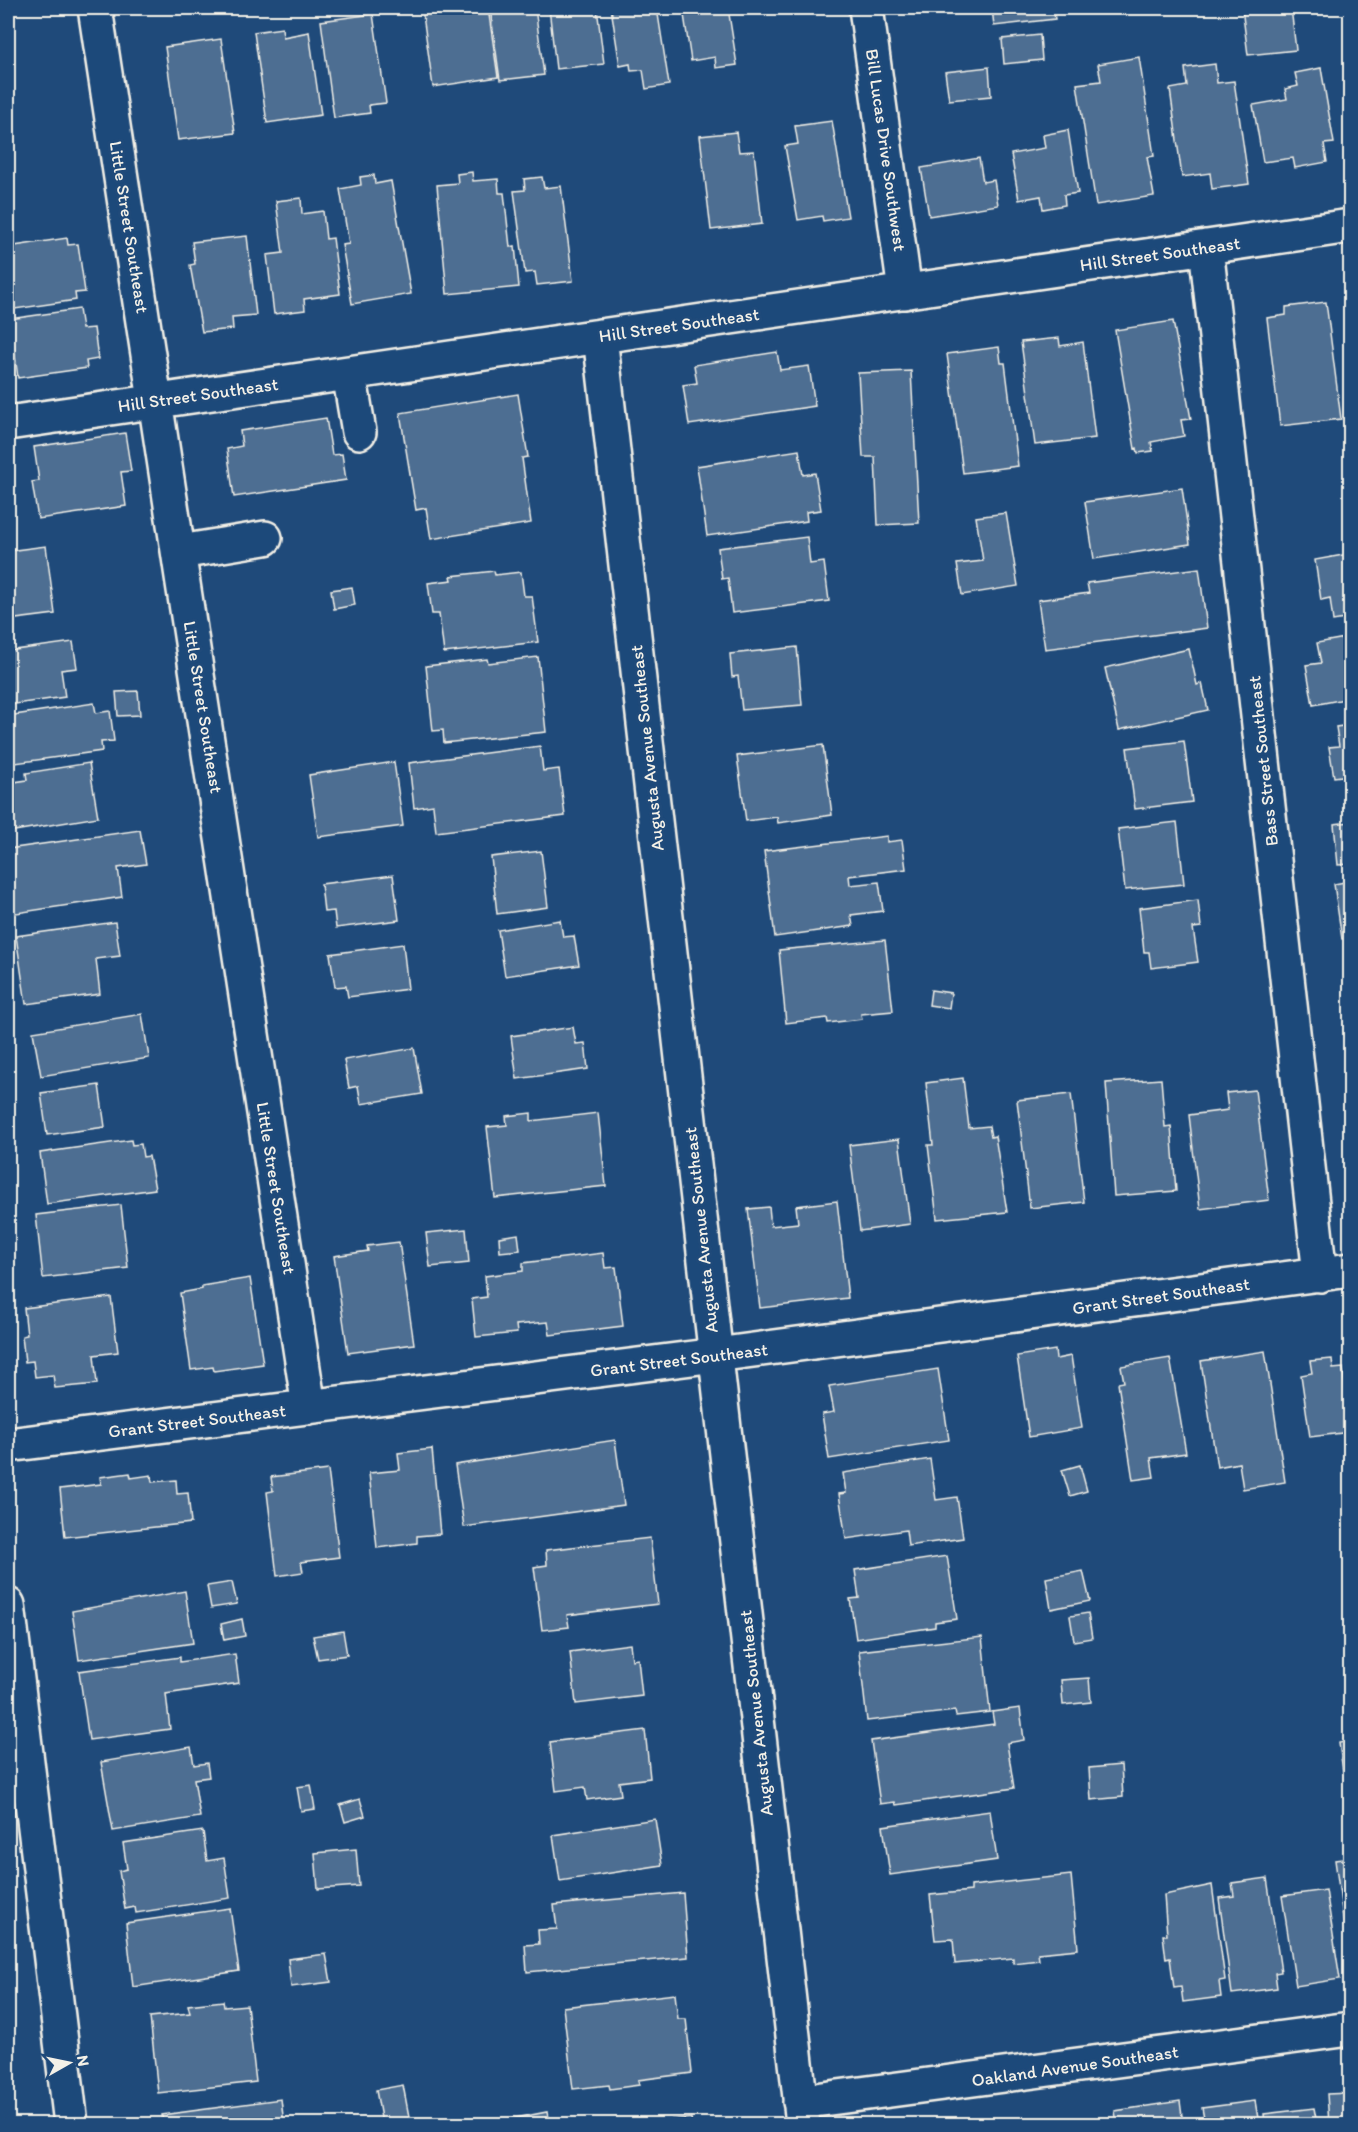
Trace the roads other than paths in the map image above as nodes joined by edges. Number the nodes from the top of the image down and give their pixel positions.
1 (95, 8) edge
2 (866, 8) edge
3 (1350, 226) edge
4 (1206, 247) junction
5 (905, 292) junction
6 (600, 336) junction
7 (350, 373) junction
8 (157, 401) junction
9 (8, 423) edge
10 (359, 432) dead end
11 (265, 538) dead end
12 (180, 552) junction
13 (1335, 1273) edge
14 (716, 1355) junction
15 (309, 1407) junction
16 (8, 1445) edge
17 (8, 1605) edge
18 (1350, 2030) edge
19 (802, 2113) edge
20 (71, 2124) edge

1 - 8 street, Little Street Southeast
2 - 5 street, Bill Lucas Drive Southwest
3 - 4 street, Hill Street Southeast
4 - 5 street, Hill Street Southeast
4 - 13 street, Bass Street Southeast
5 - 6 street, Hill Street Southeast
6 - 7 street, Hill Street Southeast
6 - 14 street, Augusta Avenue Southeast
7 - 8 street, Hill Street Southeast
7 - 10 street
8 - 9 street, Hill Street Southeast
8 - 12 street, Little Street Southeast
11 - 12 street
12 - 15 street, Little Street Southeast
13 - 14 street, Grant Street Southeast
14 - 15 street, Grant Street Southeast
14 - 19 street, Augusta Avenue Southeast
15 - 16 street, Grant Street Southeast
17 - 20 street
18 - 19 street, Oakland Avenue Southeast

